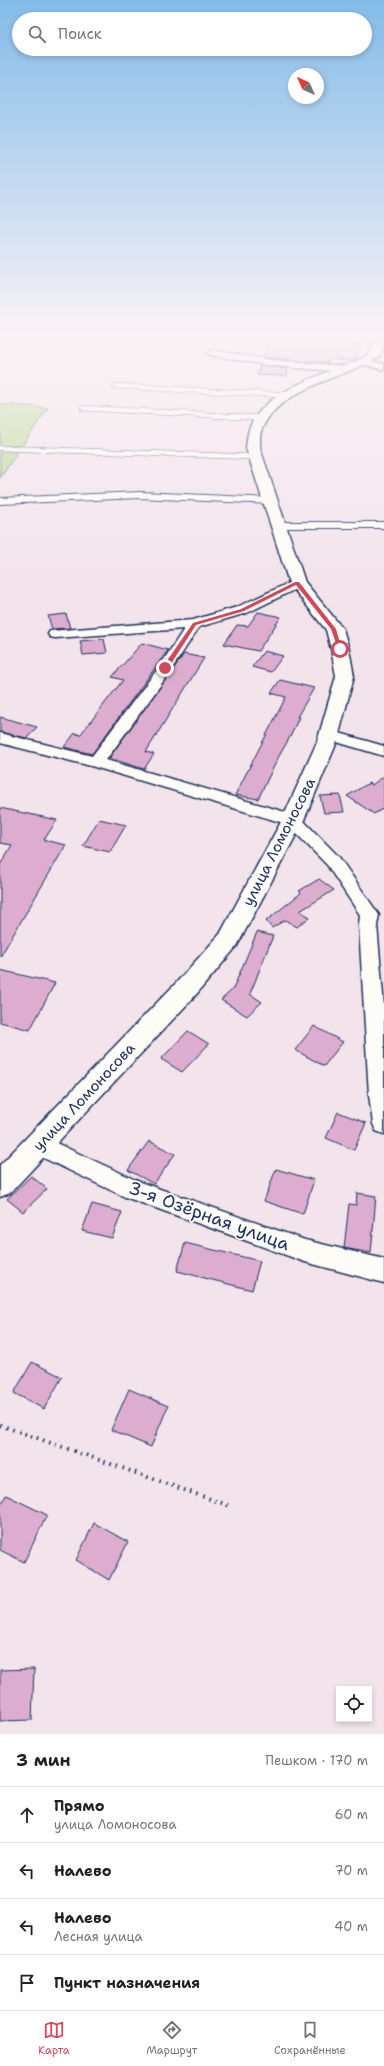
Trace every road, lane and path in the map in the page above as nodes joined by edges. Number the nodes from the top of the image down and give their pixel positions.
1 (225, 416) edge
2 (264, 416) edge
3 (262, 418) junction
4 (0, 448) edge
5 (256, 457) junction
6 (0, 501) edge
7 (272, 502) junction
8 (278, 525) junction
9 (384, 525) edge
10 (297, 583) junction
11 (194, 624) junction
12 (55, 634) dead end
13 (329, 735) junction
14 (0, 738) edge
15 (384, 751) edge
16 (96, 762) junction
17 (294, 820) junction
18 (384, 1124) edge
19 (40, 1145) junction
20 (0, 1184) edge
21 (384, 1270) edge
22 (0, 1425) edge
23 (230, 1506) dead end

1 - 3 lane
2 - 3 street, улица Ломоносова
3 - 5 street, улица Ломоносова
4 - 5 lane
5 - 7 street, улица Ломоносова
6 - 7 lane
7 - 8 street, улица Ломоносова
8 - 9 lane
8 - 10 street, улица Ломоносова
10 - 11 street
10 - 13 street, улица Ломоносова
11 - 12 street
11 - 16 street
13 - 15 street
13 - 17 street, улица Ломоносова
14 - 16 street
16 - 17 street
17 - 18 street
17 - 19 street, улица Ломоносова
19 - 20 street, улица Ломоносова
19 - 21 street, 3-я Озёрная улица
22 - 23 path

